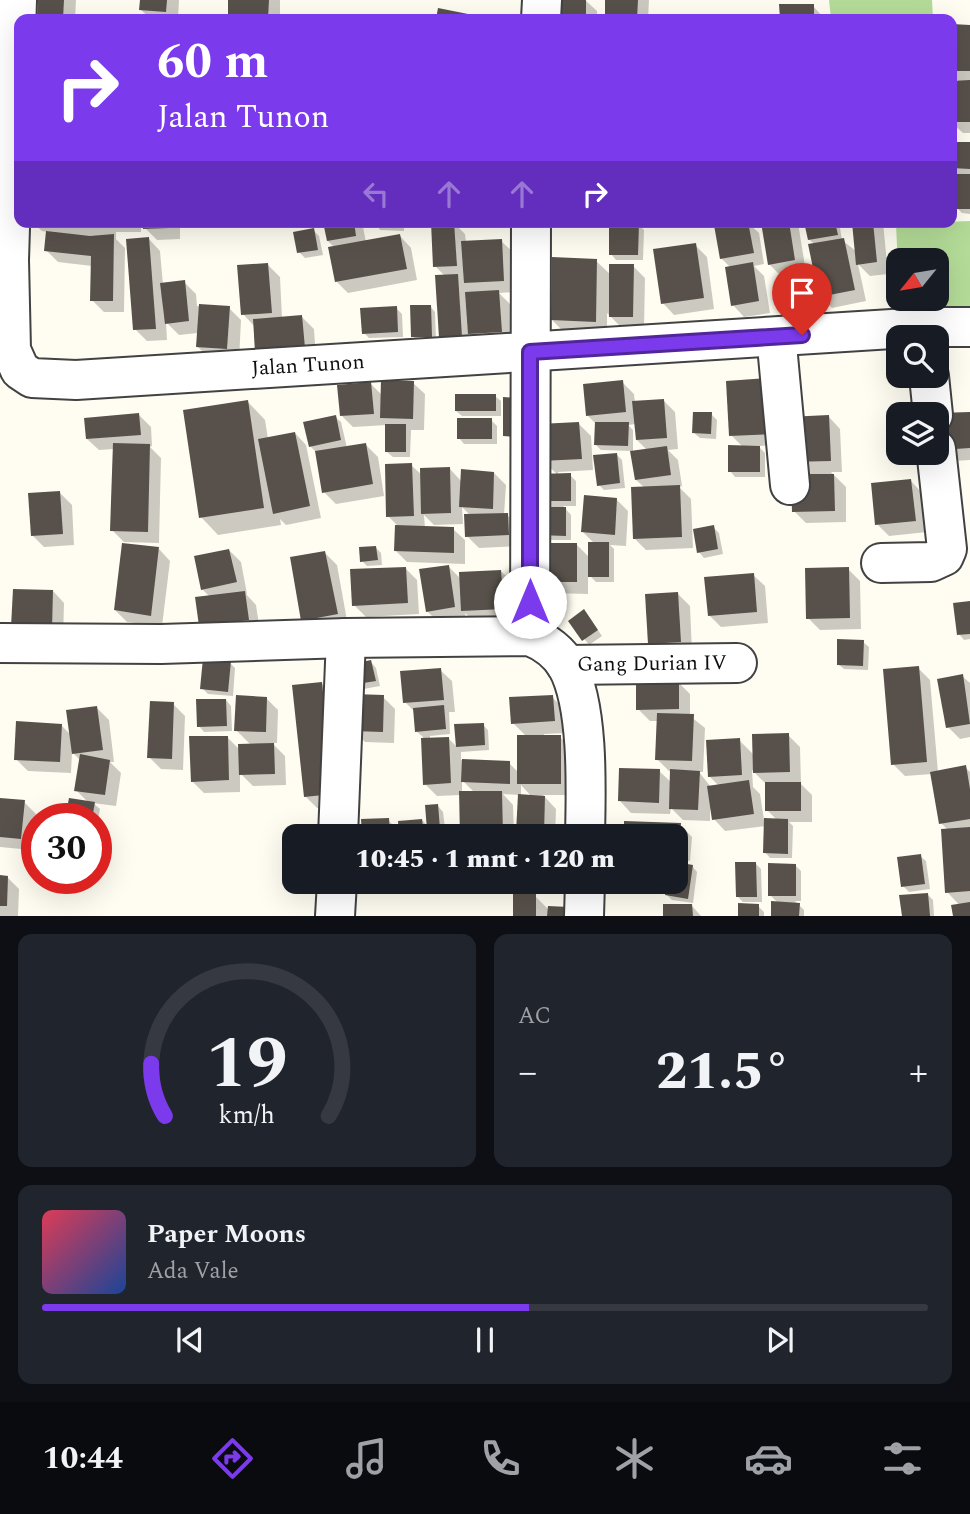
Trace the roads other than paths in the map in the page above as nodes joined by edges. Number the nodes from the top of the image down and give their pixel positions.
1 (14, 60) edge
2 (531, 228) edge
3 (4, 259) edge
4 (970, 327) edge
5 (949, 329) edge
6 (886, 333) edge
7 (778, 337) junction
8 (530, 352) junction
9 (16, 383) edge
10 (938, 465) edge
11 (790, 485) dead end
12 (881, 563) dead end
13 (530, 636) junction
14 (346, 638) junction
15 (0, 642) edge
16 (737, 663) dead end
17 (566, 665) junction
18 (338, 824) edge
19 (585, 824) edge
20 (336, 894) edge
21 (584, 894) edge
22 (335, 915) edge
23 (584, 915) edge

1 - 3 street, Jalan Tunon
2 - 8 street
3 - 9 street, Jalan Tunon
4 - 5 street, Jalan Tunon
6 - 7 street, Jalan Tunon
7 - 8 street, Jalan Tunon
7 - 11 street
8 - 9 street, Jalan Tunon
8 - 13 street
10 - 12 street
13 - 14 street
13 - 17 street
14 - 15 street
14 - 18 street
16 - 17 street, Gang Durian IV
17 - 19 street
20 - 22 street
21 - 23 street

